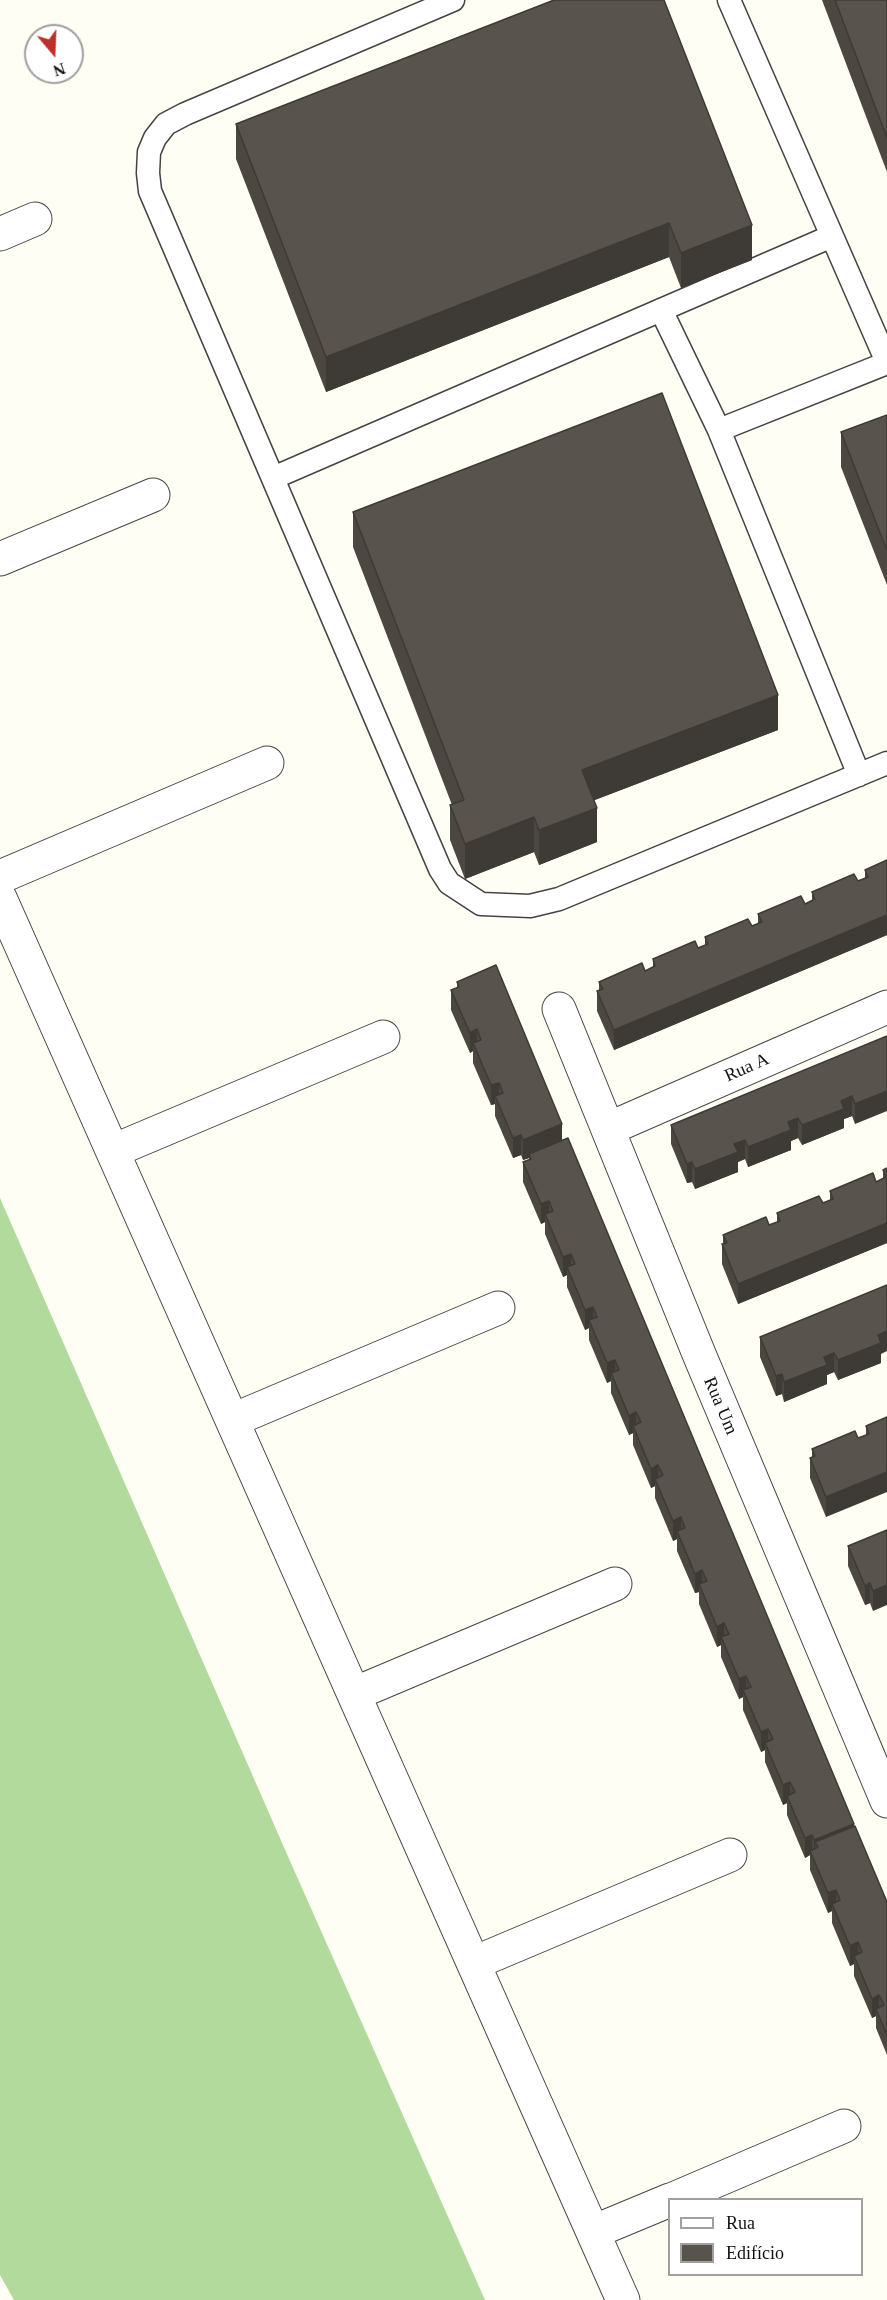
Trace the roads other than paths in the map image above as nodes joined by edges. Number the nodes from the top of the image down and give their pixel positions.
1 (453, 0) edge
2 (729, 0) edge
3 (35, 219) dead end
4 (0, 234) edge
5 (832, 236) junction
6 (661, 310) junction
7 (887, 363) edge
8 (719, 430) junction
9 (273, 478) junction
10 (153, 495) dead end
11 (0, 559) edge
12 (267, 763) dead end
13 (887, 763) edge
14 (859, 775) junction
15 (0, 877) edge
16 (0, 898) edge
17 (887, 1007) edge
18 (559, 1009) dead end
19 (383, 1037) dead end
20 (608, 1128) junction
21 (113, 1151) junction
22 (498, 1308) dead end
23 (232, 1420) junction
24 (615, 1584) dead end
25 (354, 1694) junction
26 (887, 1801) edge
27 (730, 1855) dead end
28 (474, 1963) junction
29 (844, 2126) dead end
30 (675, 2198) edge
31 (668, 2201) edge
32 (593, 2232) junction
33 (624, 2300) edge

1 - 9 lane
2 - 5 lane
3 - 4 street
5 - 6 lane
5 - 7 lane
6 - 8 lane
6 - 9 lane
7 - 8 lane
8 - 14 lane
9 - 14 lane
10 - 11 street
12 - 15 street
13 - 14 lane
16 - 21 street
17 - 20 street, Rua A
18 - 20 street, Rua Um
19 - 21 street
20 - 26 street, Rua Um
21 - 23 street
22 - 23 street
23 - 25 street
24 - 25 street
25 - 28 street
27 - 28 street
28 - 32 street
29 - 30 street
31 - 32 street
32 - 33 street

